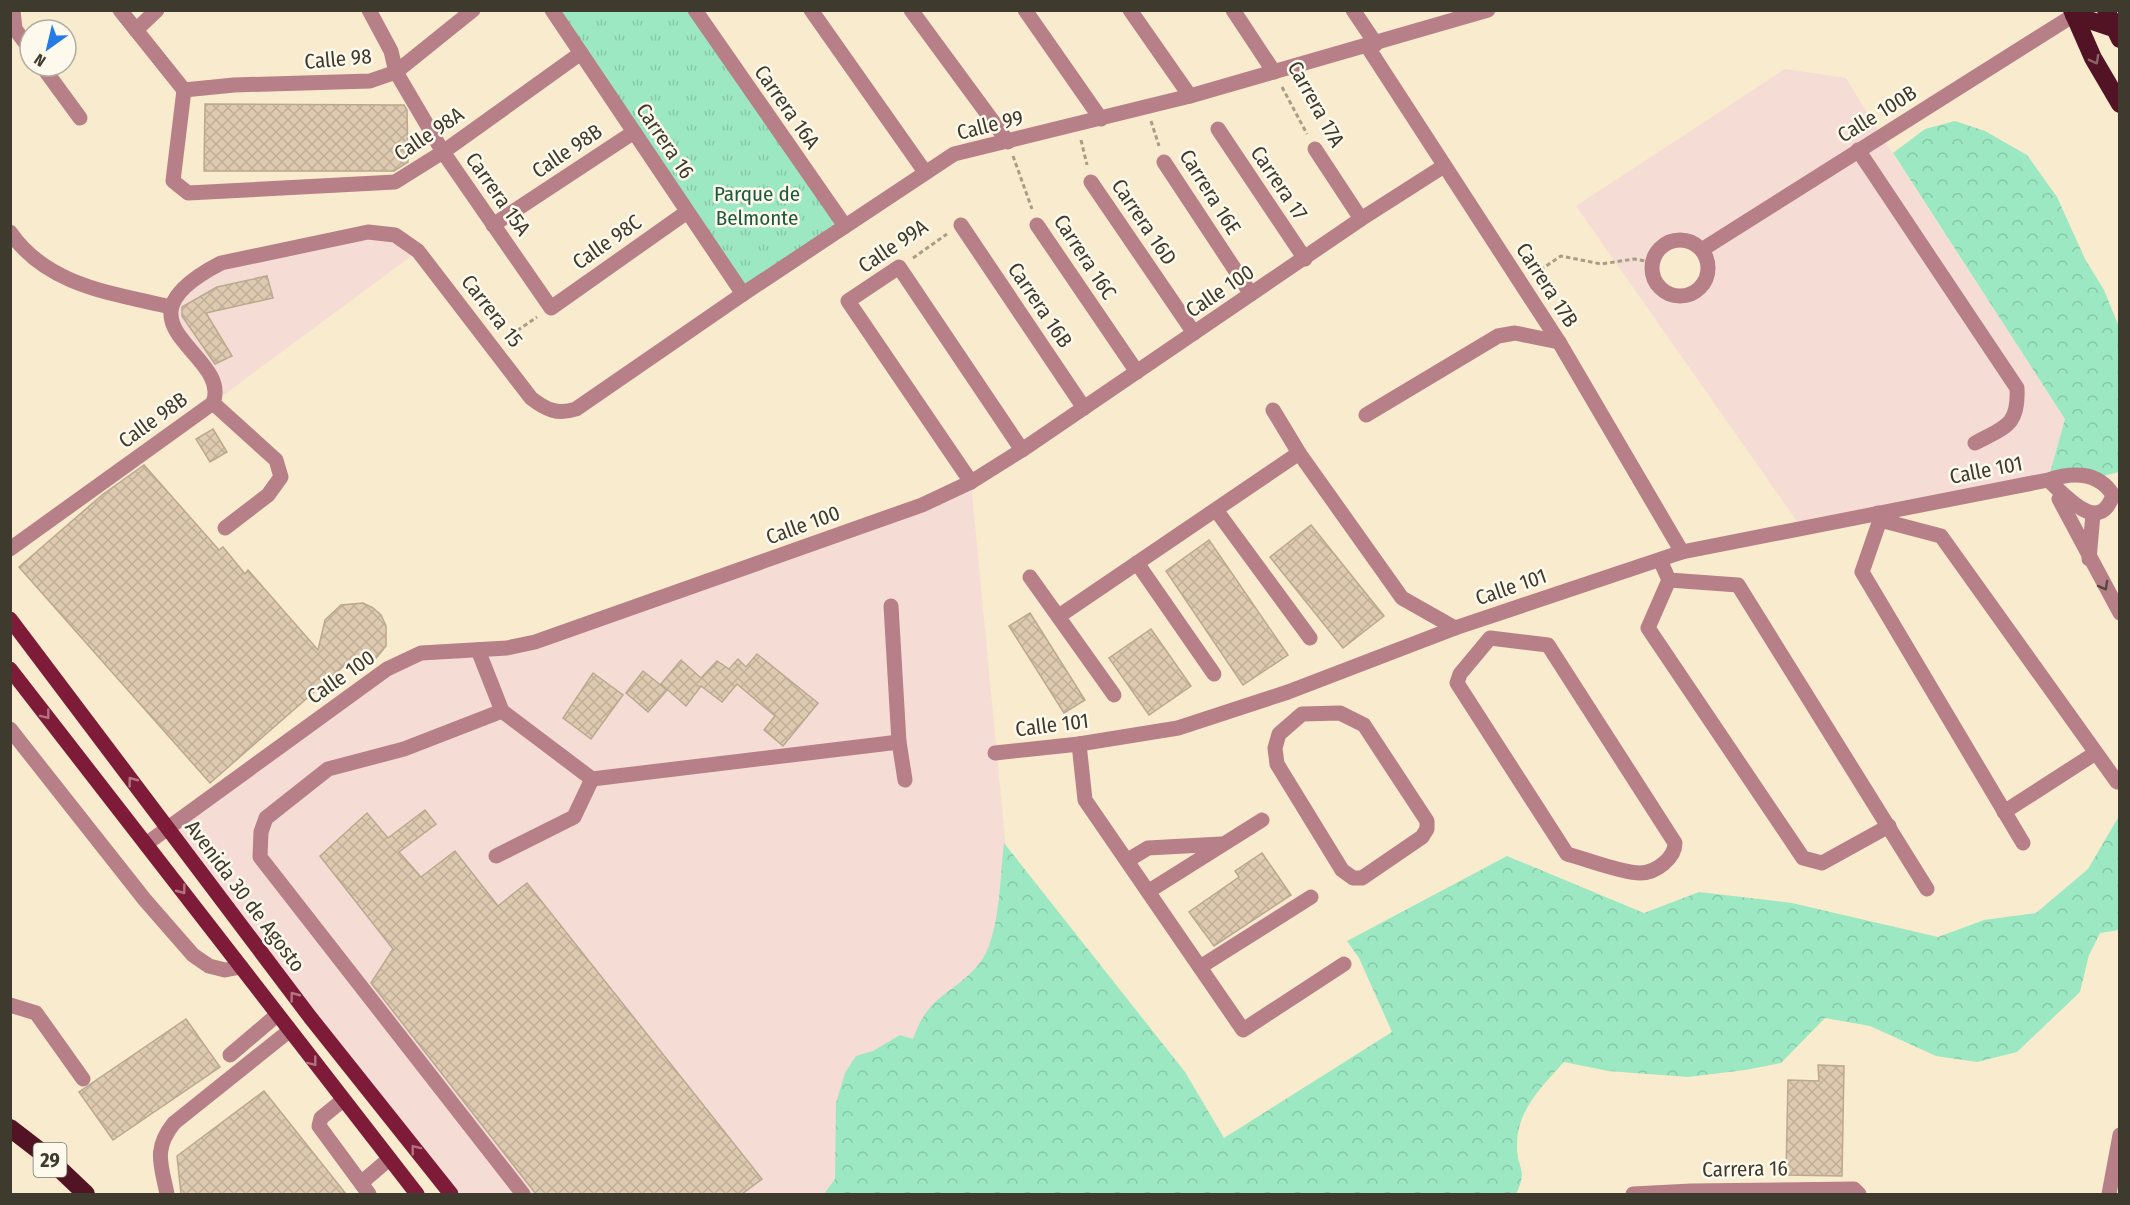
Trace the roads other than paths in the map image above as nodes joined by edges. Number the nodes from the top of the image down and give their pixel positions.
1 (13, 10) edge
2 (120, 10) edge
3 (157, 10) edge
4 (369, 10) edge
5 (473, 10) edge
6 (552, 10) edge
7 (695, 10) edge
8 (811, 10) edge
9 (911, 10) edge
10 (1025, 10) edge
11 (1130, 10) edge
12 (1233, 10) edge
13 (1353, 10) edge
14 (1488, 10) edge
15 (2073, 13) edge
16 (1465, 14) edge
17 (2114, 27) edge
18 (136, 30) junction
19 (18, 33) edge
20 (1372, 45) junction
21 (581, 53) junction
22 (396, 72) junction
23 (1274, 72) junction
24 (51, 78) edge
25 (184, 90) junction
26 (1190, 96) junction
27 (2120, 104) edge
28 (80, 118) dead end
29 (1101, 119) junction
30 (1218, 129) dead end
31 (634, 132) junction
32 (1008, 142) junction
33 (1315, 149) road end
34 (1858, 150) junction
35 (443, 152) junction
36 (1164, 162) road end
37 (1444, 166) junction
38 (925, 172) junction
39 (1092, 182) road end
40 (687, 212) junction
41 (1361, 219) junction
42 (493, 225) junction
43 (961, 225) road end
44 (1037, 225) road end
45 (845, 226) junction
46 (10, 232) edge
47 (1703, 249) junction
48 (1305, 259) junction
49 (743, 294) junction
50 (1251, 294) junction
51 (171, 307) junction
52 (550, 308) joint
53 (1194, 333) junction
54 (1559, 342) junction
55 (1137, 372) junction
56 (531, 398) joint
57 (213, 403) junction
58 (1084, 408) junction
59 (1273, 410) dead end
60 (1366, 415) dead end
61 (1975, 443) dead end
62 (1022, 450) junction
63 (1299, 453) junction
64 (2048, 480) junction
65 (971, 482) junction
66 (2116, 496) edge
67 (2059, 499) dead end
68 (1216, 510) junction
69 (2093, 514) junction
70 (1879, 517) junction
71 (225, 528) dead end
72 (10, 549) edge
73 (1682, 552) junction
74 (2089, 559) junction
75 (1660, 560) junction
76 (1137, 563) junction
77 (1030, 577) dead end
78 (1669, 580) junction
79 (891, 606) dead end
80 (2120, 613) edge
81 (1059, 616) junction
82 (10, 619) edge
83 (1480, 620) junction
84 (1455, 628) junction
85 (1310, 638) dead end
86 (1490, 638) junction
87 (478, 650) junction
88 (10, 669) edge
89 (1215, 674) dead end
90 (1288, 692) junction
91 (1114, 695) dead end
92 (502, 711) junction
93 (1302, 714) junction
94 (10, 729) edge
95 (899, 742) junction
96 (1079, 744) junction
97 (995, 753) dead end
98 (2094, 753) junction
99 (592, 779) junction
100 (904, 780) dead end
101 (2117, 782) dead end
102 (2004, 812) junction
103 (1262, 820) dead end
104 (1889, 826) junction
105 (167, 828) junction
106 (2023, 843) dead end
107 (146, 844) junction
108 (1224, 844) junction
109 (496, 856) dead end
110 (1128, 860) junction
111 (1927, 889) dead end
112 (1149, 891) junction
113 (1311, 897) dead end
114 (1344, 964) dead end
115 (241, 967) junction
116 (1200, 967) junction
117 (10, 1005) edge
118 (277, 1015) junction
119 (289, 1031) junction
120 (230, 1055) dead end
121 (83, 1079) dead end
122 (343, 1100) junction
123 (10, 1128) edge
124 (2120, 1135) edge
125 (389, 1159) junction
126 (365, 1189) edge
127 (1858, 1192) edge
128 (86, 1194) edge
129 (167, 1194) edge
130 (417, 1194) edge
131 (451, 1194) edge
132 (523, 1194) edge
133 (1633, 1194) edge
134 (2109, 1194) edge

1 - 19 street
2 - 18 street
3 - 18 street
4 - 22 street, Carrera 15A
5 - 22 street, Calle 98
6 - 21 street, Carrera 16
7 - 45 street, Carrera 16A
8 - 38 street
9 - 32 street
10 - 29 street
11 - 26 street
12 - 23 street, Carrera 17A
13 - 20 street, Carrera 17B
14 - 16 street, Calle 99
15 - 17 highway
15 -> 27 highway
15 - 34 street, Calle 100B
16 - 20 street, Calle 99
18 - 25 street
20 - 23 street, Calle 99
20 - 37 street, Carrera 17B
21 - 31 street, Carrera 16
21 - 35 street, Calle 98A
22 - 25 street, Calle 98
22 - 35 street, Carrera 15A
23 - 26 street, Calle 99
24 - 28 street
25 - 35 street, Calle 98A
26 - 29 street, Calle 99
29 - 32 street, Calle 99
30 - 48 street, Carrera 17
31 - 40 street, Carrera 16
31 - 42 street, Calle 98B
32 - 38 street, Calle 99
33 - 41 street, Carrera 17A
34 - 47 street, Calle 100B
34 - 61 street
35 - 42 street, Carrera 15A
36 - 50 street, Carrera 16E
37 - 41 street, Calle 100
37 - 54 street, Carrera 17B
38 - 45 street, Calle 99
39 - 53 street, Carrera 16D
40 - 49 street, Carrera 16
40 - 52 street, Calle 98C
41 - 48 street, Calle 100
42 - 52 street, Carrera 15A
43 - 58 street, Carrera 16B
44 - 55 street, Carrera 16C
45 - 49 street, Calle 99
46 - 51 street
47 - 47 street
48 - 50 street, Calle 100
49 - 56 street, Calle 99
50 - 53 street, Calle 100
51 - 56 street, Carrera 15
51 - 57 street, Calle 98B
53 - 55 street, Calle 100
54 - 60 street
54 - 73 street, Carrera 17B
55 - 58 street, Calle 100
57 - 71 street
57 - 72 street, Calle 98B
58 - 62 street, Calle 100
59 - 63 street
62 - 65 street, Calle 100
62 - 65 street, Calle 99A
63 - 68 street
63 - 84 street
64 - 66 street, Calle 101
64 - 69 street, Calle 101
64 - 70 street, Calle 101
65 - 87 street, Calle 100
66 - 69 street, Calle 101
67 - 74 street
68 - 76 street
68 - 85 street
69 - 74 street
70 - 73 street, Calle 101
70 - 98 street
70 - 102 street
73 - 75 street, Calle 101
74 -> 80 street
75 - 78 street
75 - 83 street, Calle 101
76 - 81 street
76 - 89 street
77 - 81 street
78 - 104 street
78 - 104 street
79 - 95 street
81 - 91 street
105 -> 82 main road, Avenida 30 de Agosto
83 - 84 street, Calle 101
83 - 86 street
84 - 90 street, Calle 101
86 - 86 street
87 - 92 street
87 - 105 street, Calle 100
88 -> 107 main road
90 - 93 street
90 - 96 street, Calle 101
92 - 99 street
92 - 132 street
93 - 93 street
94 - 115 street
95 - 99 street
95 - 100 street
96 - 97 street, Calle 101
96 - 110 street
98 - 101 street
98 - 102 street
99 - 109 street
102 - 106 street
103 - 108 street
104 - 111 street
105 - 107 street, Calle 100
131 -> 105 main road, Avenida 30 de Agosto
107 -> 115 main road
108 - 110 street
108 - 112 street
110 - 112 street
112 - 116 street
113 - 116 street
114 - 116 street
115 - 118 main road
117 - 121 street
118 - 119 main road
118 - 120 street
119 -> 122 main road
119 - 129 street
122 - 125 main road
122 - 126 street
123 - 128 highway, 29
124 - 134 street
125 - 126 street
125 - 130 main road
127 - 133 street, Carrera 16

